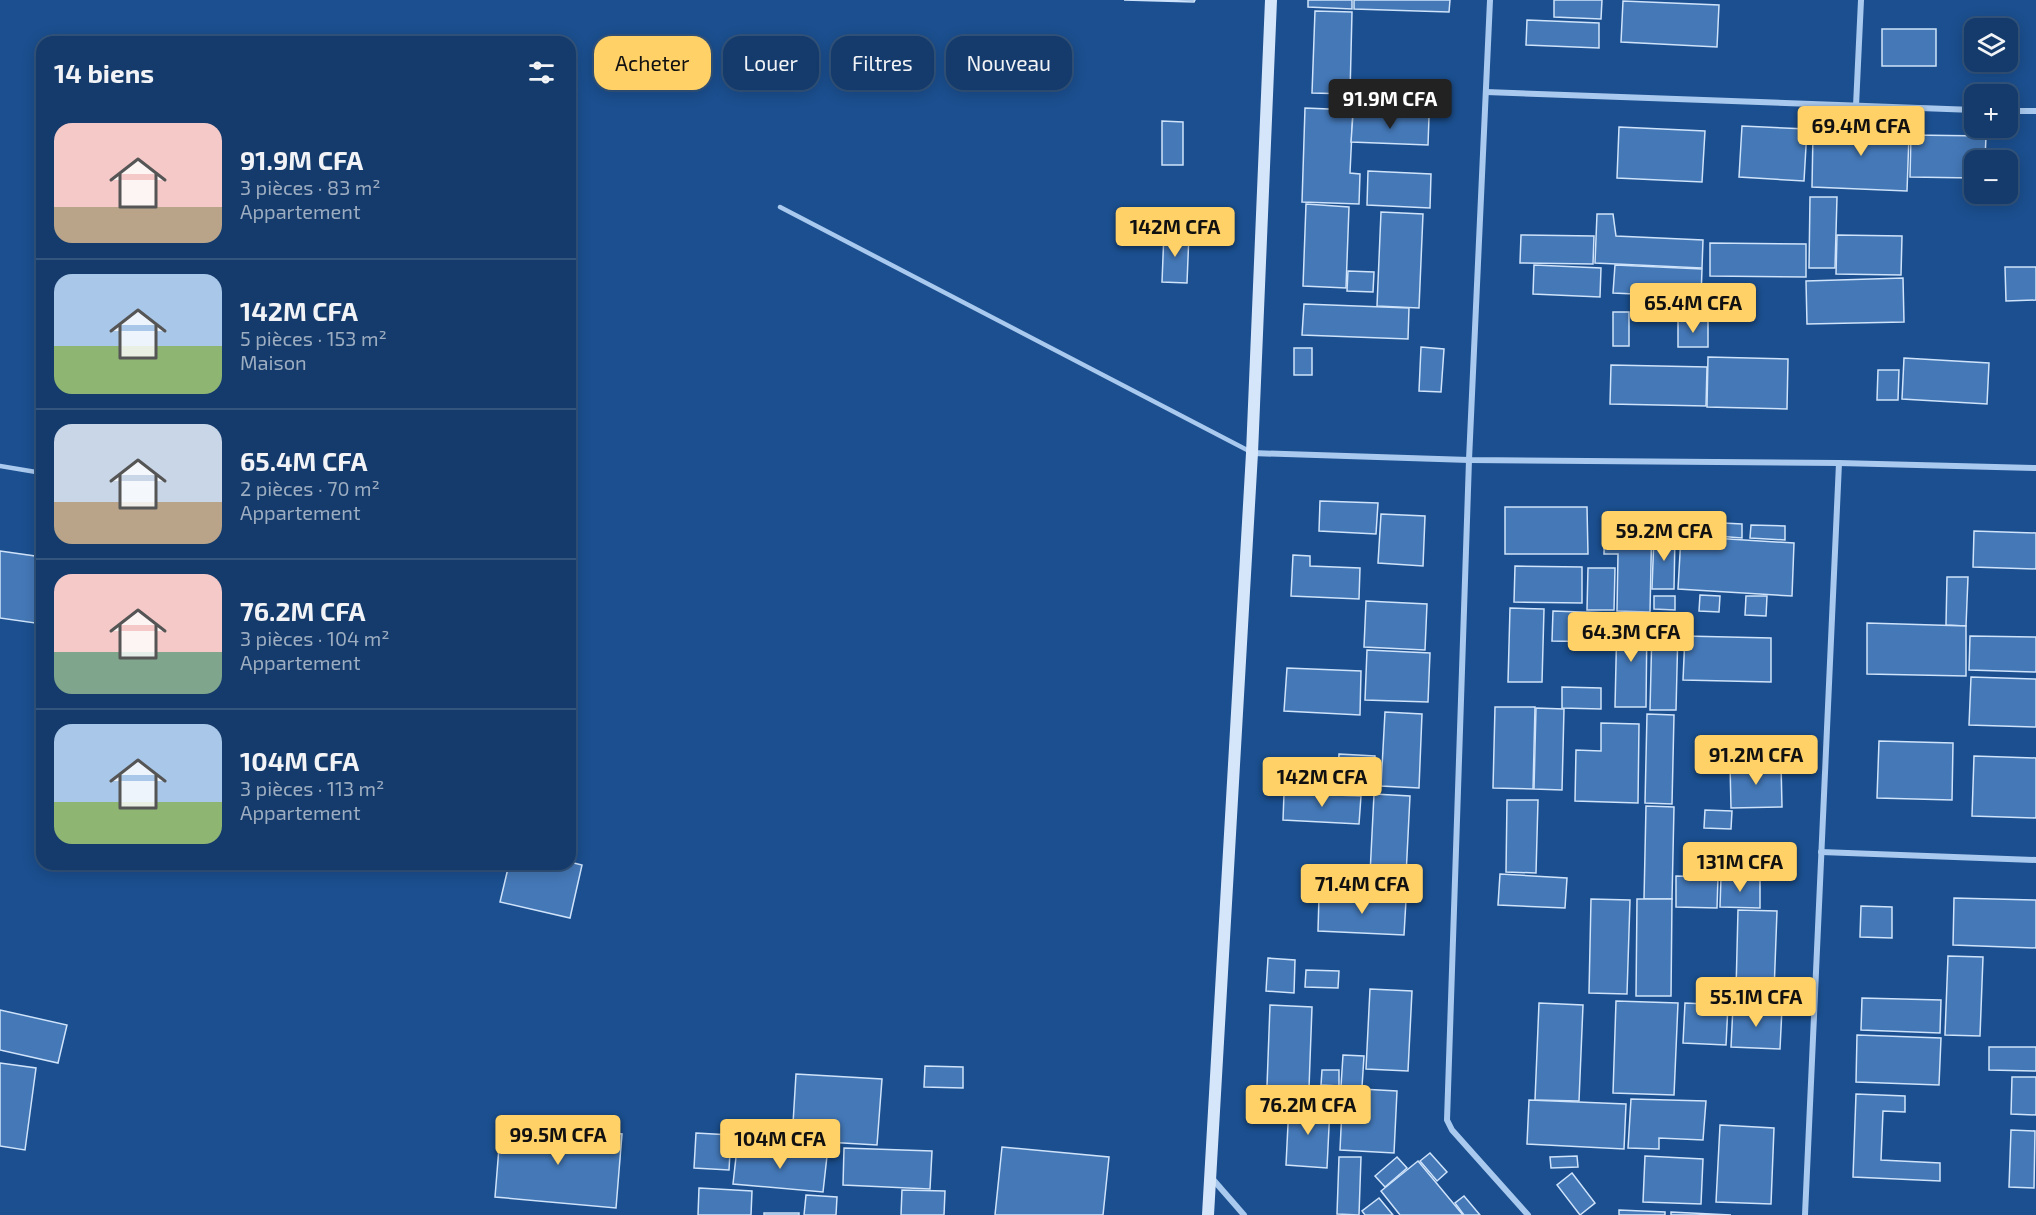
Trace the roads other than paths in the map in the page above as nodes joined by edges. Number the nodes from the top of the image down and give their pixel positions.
1 (1271, 0) edge
2 (1490, 0) edge
3 (1861, 0) edge
4 (1486, 92) junction
5 (1856, 106) junction
6 (1964, 110) edge
7 (2018, 111) edge
8 (2036, 111) edge
9 (780, 207) dead end
10 (1252, 453) junction
11 (1469, 460) junction
12 (1839, 463) junction
13 (0, 466) edge
14 (2036, 468) edge
15 (36, 473) edge
16 (1821, 852) junction
17 (2036, 860) edge
18 (1210, 1176) junction
19 (1208, 1215) edge
20 (1244, 1215) edge
21 (1528, 1215) edge
22 (1805, 1215) edge

1 - 10 street
2 - 4 street
3 - 5 street
4 - 5 street
4 - 11 street
5 - 6 street
7 - 8 street
9 - 10 lane
10 - 11 street
10 - 18 street
11 - 12 street
11 - 21 street
12 - 14 street
12 - 16 street
13 - 15 lane
16 - 17 street
16 - 22 street
18 - 19 street
18 - 20 street

